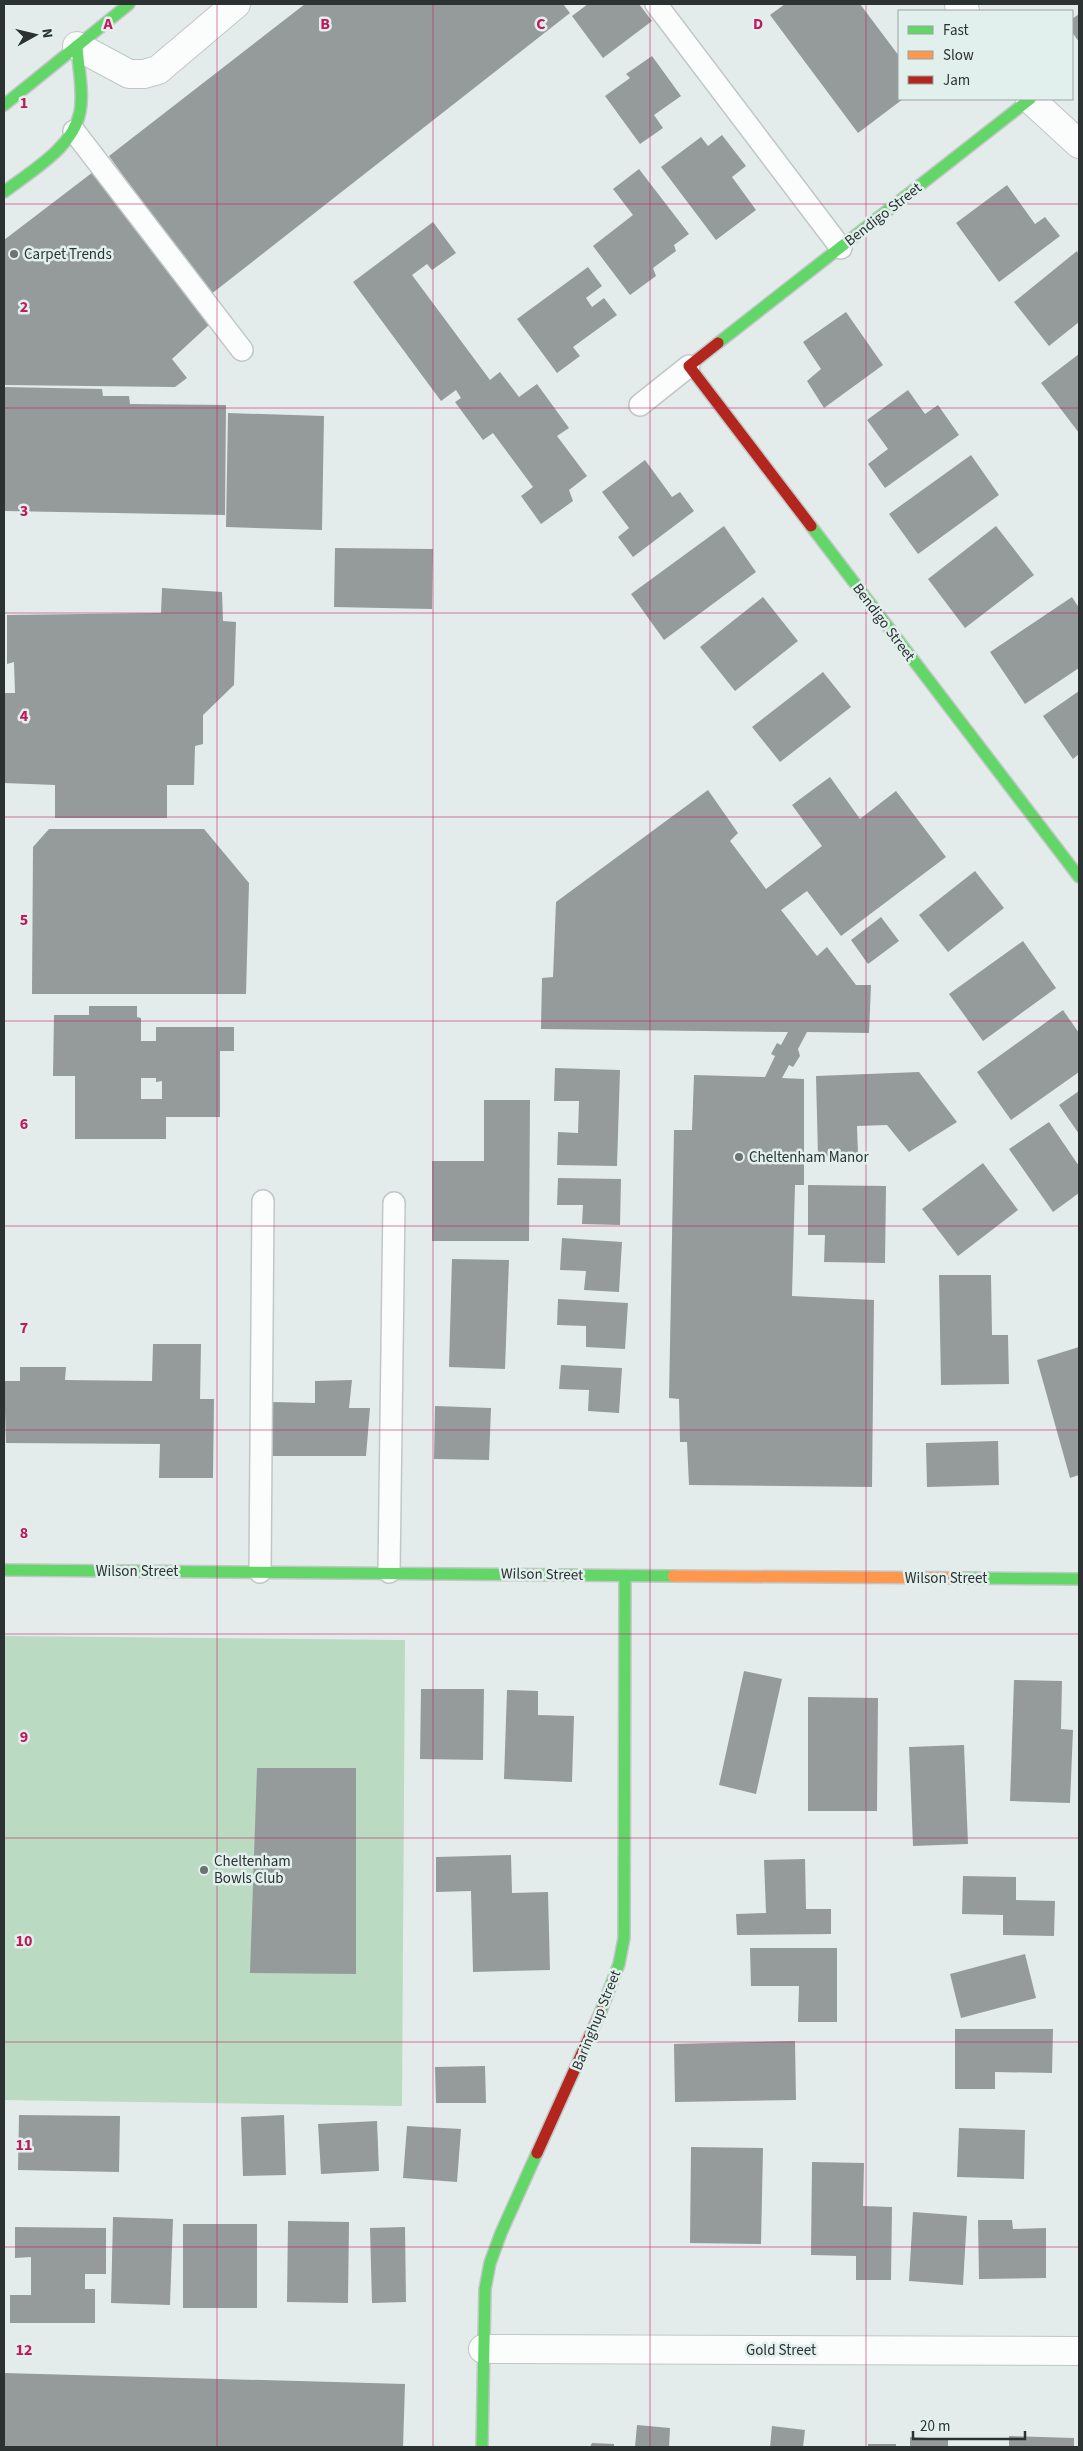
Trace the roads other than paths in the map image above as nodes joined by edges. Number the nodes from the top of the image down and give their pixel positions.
1 (129, 4) edge
2 (236, 4) edge
3 (656, 4) edge
4 (77, 46) junction
5 (1029, 100) edge
6 (1031, 100) edge
7 (4, 106) edge
8 (74, 131) junction
9 (1079, 144) edge
10 (4, 192) edge
11 (840, 248) junction
12 (242, 350) dead end
13 (689, 366) junction
14 (640, 405) dead end
15 (1079, 877) edge
16 (264, 1201) dead end
17 (394, 1203) dead end
18 (4, 1570) edge
19 (260, 1572) junction
20 (389, 1572) junction
21 (625, 1576) junction
22 (1079, 1579) edge
23 (483, 2349) junction
24 (1079, 2350) edge
25 (482, 2447) edge

1 - 4 main road
2 - 4 street
3 - 11 lane
4 - 7 main road
4 - 8 main road
5 - 11 main road, Bendigo Street
6 - 9 street
8 - 10 main road
8 - 12 lane
11 - 13 main road, Bendigo Street
13 - 14 lane, Bendigo Street
13 - 15 main road, Bendigo Street
16 - 19 lane
17 - 20 lane
18 - 19 main road, Wilson Street
19 - 20 main road, Wilson Street
20 - 21 main road, Wilson Street
21 - 22 main road, Wilson Street
21 - 23 main road, Baringhup Street
23 - 24 street, Gold Street
23 - 25 main road, Baringhup Street

